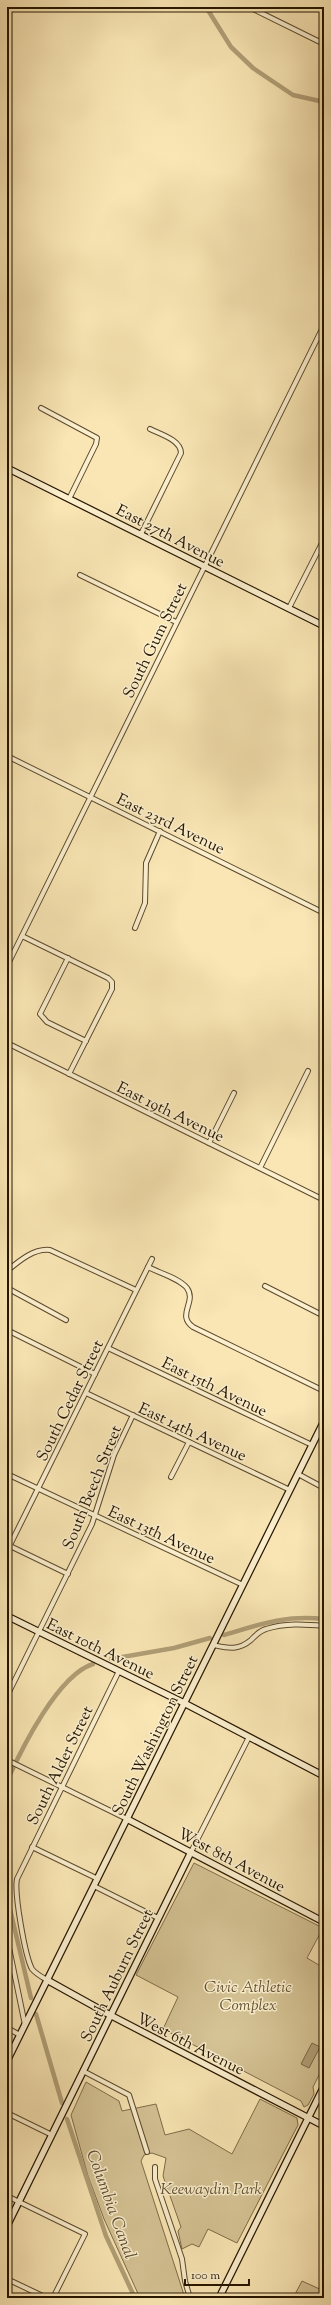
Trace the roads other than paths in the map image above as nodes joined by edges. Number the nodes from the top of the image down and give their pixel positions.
1 (249, 7) edge
2 (324, 44) edge
3 (324, 325) edge
4 (40, 408) dead end
5 (150, 429) dead end
6 (7, 468) edge
7 (70, 499) junction
8 (141, 534) junction
9 (324, 539) edge
10 (205, 566) junction
11 (80, 575) dead end
12 (289, 608) junction
13 (176, 622) junction
14 (324, 626) edge
15 (7, 756) edge
16 (91, 797) junction
17 (160, 831) junction
18 (324, 913) edge
19 (135, 928) dead end
20 (22, 936) junction
21 (68, 958) junction
22 (7, 966) edge
23 (86, 1041) junction
24 (7, 1043) edge
25 (308, 1071) dead end
26 (69, 1074) junction
27 (234, 1093) dead end
28 (209, 1143) junction
29 (260, 1168) junction
30 (324, 1200) edge
31 (152, 1259) dead end
32 (148, 1267) junction
33 (7, 1271) edge
34 (265, 1286) dead end
35 (7, 1288) edge
36 (136, 1290) junction
37 (324, 1316) edge
38 (66, 1320) dead end
39 (7, 1330) edge
40 (108, 1348) junction
41 (95, 1374) junction
42 (324, 1391) edge
43 (86, 1393) junction
44 (133, 1415) junction
45 (324, 1421) edge
46 (188, 1442) junction
47 (312, 1445) junction
48 (7, 1474) edge
49 (298, 1474) junction
50 (171, 1477) dead end
51 (324, 1488) edge
52 (38, 1489) junction
53 (290, 1490) junction
54 (96, 1516) junction
55 (10, 1546) junction
56 (7, 1551) edge
57 (68, 1574) junction
58 (243, 1585) junction
59 (7, 1616) edge
60 (324, 1626) edge
61 (39, 1632) junction
62 (213, 1645) junction
63 (119, 1671) junction
64 (7, 1696) edge
65 (184, 1703) junction
66 (249, 1737) junction
67 (7, 1760) edge
68 (324, 1776) edge
69 (62, 1787) junction
70 (127, 1819) junction
71 (32, 1847) junction
72 (191, 1852) junction
73 (98, 1879) junction
74 (94, 1886) junction
75 (158, 1918) junction
76 (324, 1922) edge
77 (7, 1938) edge
78 (9, 1952) edge
79 (47, 1980) junction
80 (110, 2015) junction
81 (25, 2025) junction
82 (7, 2028) edge
83 (20, 2035) junction
84 (7, 2061) edge
85 (83, 2071) junction
86 (324, 2086) edge
87 (7, 2113) edge
88 (308, 2118) junction
89 (324, 2126) edge
90 (52, 2135) junction
91 (147, 2152) dead end
92 (156, 2167) dead end
93 (7, 2196) edge
94 (19, 2201) junction
95 (7, 2226) edge
96 (7, 2278) edge
97 (47, 2298) edge
98 (54, 2298) edge
99 (190, 2298) edge
100 (219, 2298) edge

1 - 2 street
3 - 10 street, South Gum Street
4 - 7 street
5 - 8 street
6 - 7 main road, East 27th Avenue
7 - 8 main road, East 27th Avenue
8 - 10 main road, East 27th Avenue
9 - 12 street
10 - 12 main road, East 27th Avenue
10 - 13 street, South Gum Street
11 - 13 street
12 - 14 main road, East 27th Avenue
13 - 16 street, South Gum Street
15 - 16 street, East 23rd Avenue
16 - 17 street, East 23rd Avenue
16 - 20 street, South Gum Street
17 - 18 street, East 23rd Avenue
17 - 19 street
20 - 21 street
20 - 22 street, South Gum Street
21 - 23 street
21 - 23 street
23 - 26 street
24 - 26 street, East 19th Avenue
25 - 29 street
26 - 28 street, East 19th Avenue
27 - 28 street
28 - 29 street, East 19th Avenue
29 - 30 street, East 19th Avenue
31 - 32 street, South Cedar Street
32 - 36 street, South Cedar Street
32 - 42 street
33 - 36 street
34 - 37 street
35 - 38 street
36 - 40 street, South Cedar Street
39 - 41 street
40 - 41 street, South Cedar Street
40 - 47 street, East 15th Avenue
41 - 43 street, South Cedar Street
43 - 44 street, East 14th Avenue
43 - 52 street, South Cedar Street
44 - 46 street, East 14th Avenue
44 - 54 street, South Beech Street
45 - 47 main road, South Washington Street
46 - 50 street
46 - 53 street, East 14th Avenue
47 - 49 main road, South Washington Street
48 - 52 street, East 13th Avenue
49 - 51 street
49 - 53 main road, South Washington Street
52 - 54 street, East 13th Avenue
52 - 55 street, South Cedar Street
53 - 58 main road, South Washington Street
54 - 57 street, South Beech Street
54 - 58 street, East 13th Avenue
55 - 56 street, South Cedar Street
55 - 57 street
57 - 61 street, South Beech Street
58 - 62 main road, South Washington Street
59 - 61 main road, East 10th Avenue
60 - 62 street
61 - 63 main road, East 10th Avenue
61 - 64 street, South Beech Street
62 - 65 main road, South Washington Street
63 - 65 main road, East 10th Avenue
63 - 69 street, South Alder Street
65 - 66 main road, East 10th Avenue
65 - 70 main road, South Washington Street
66 - 68 main road, East 10th Avenue
66 - 72 street, South Auburn Street
67 - 69 street
69 - 70 street
69 - 71 street, South Alder Street
70 - 72 main road, West 8th Avenue
70 - 73 main road, South Washington Street
71 - 73 street
71 - 79 street, South Alder Street
72 - 75 main road, South Auburn Street
72 - 76 main road, West 8th Avenue
73 - 74 main road, South Washington Street
74 - 75 street
74 - 79 main road, South Washington Street
75 - 80 main road, South Auburn Street
77 - 78 street
78 - 81 street
79 - 80 main road, West 6th Avenue
79 - 81 main road, South Washington Street
80 - 85 main road, South Auburn Street
80 - 88 main road, West 6th Avenue
81 - 83 main road, South Washington Street
82 - 83 street
83 - 84 main road, South Washington Street
85 - 90 main road, South Auburn Street
85 - 91 street
86 - 88 main road
87 - 90 street
88 - 89 main road, West 6th Avenue
88 - 100 main road
90 - 94 main road, South Auburn Street
92 - 99 street
93 - 94 street
94 - 95 main road, South Auburn Street
94 - 98 street
96 - 97 street

